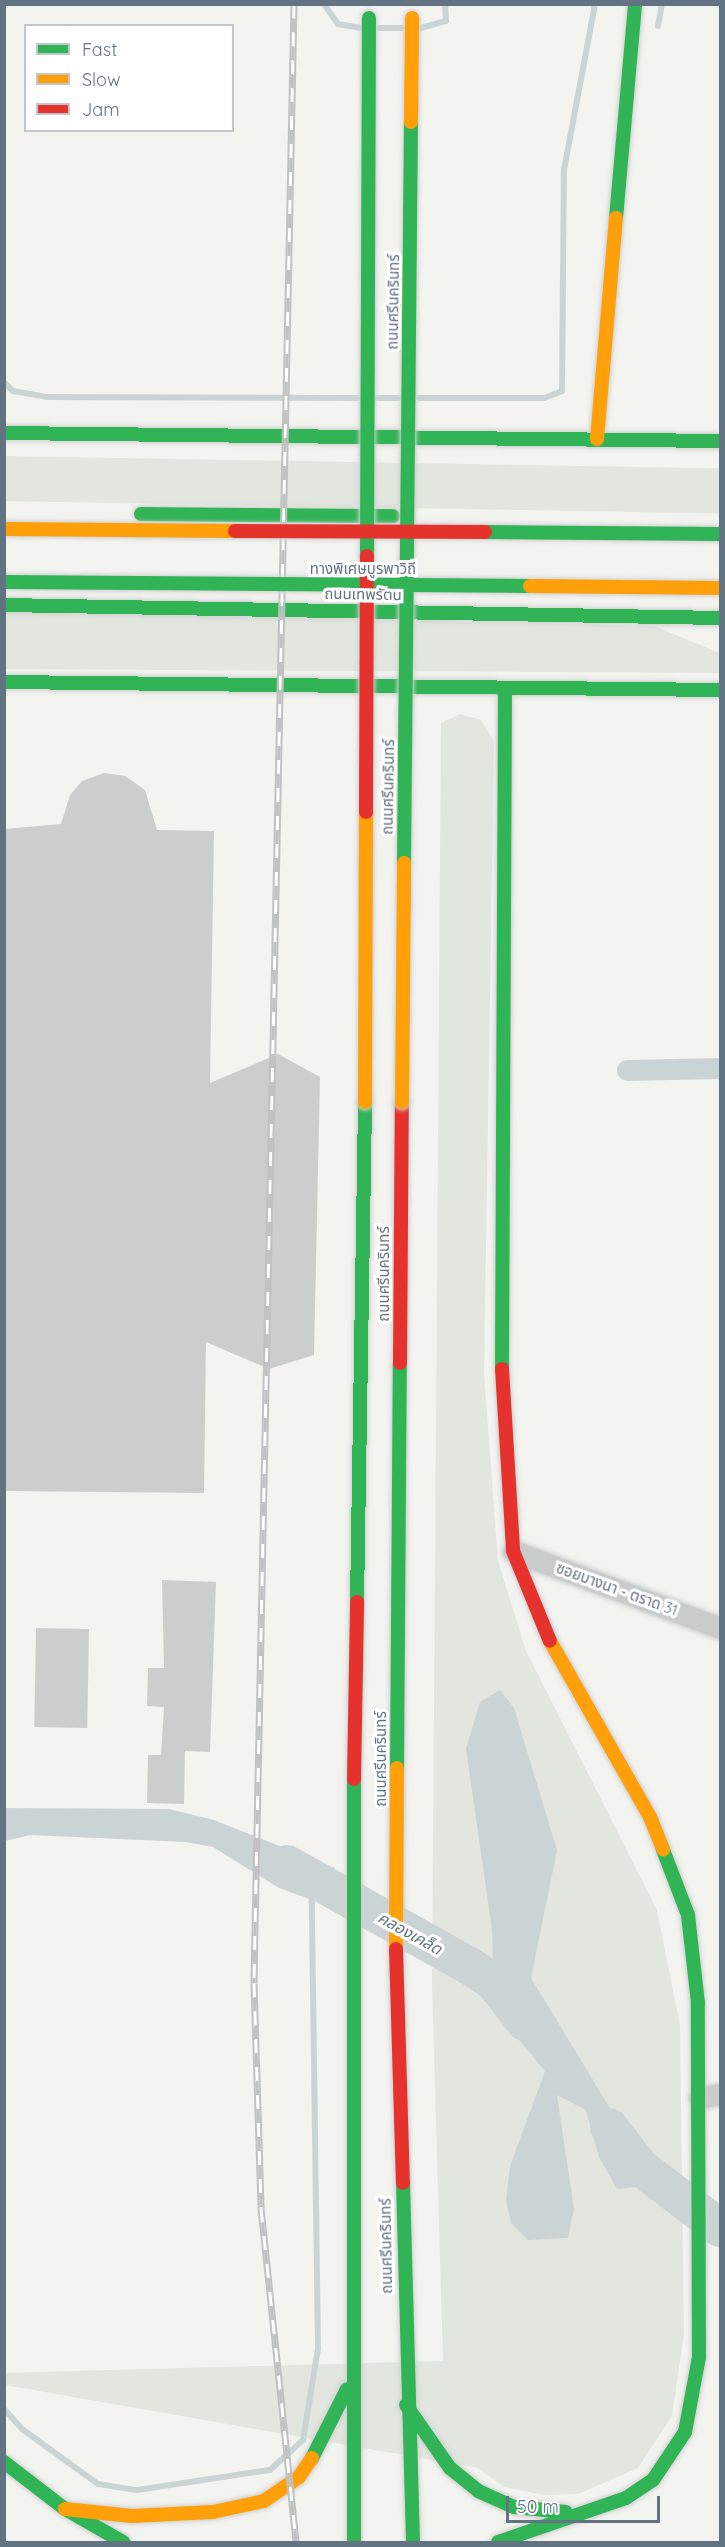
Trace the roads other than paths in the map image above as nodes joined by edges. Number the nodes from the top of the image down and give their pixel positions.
1 (635, 4) edge
2 (369, 11) edge
3 (412, 11) edge
4 (4, 433) edge
5 (597, 439) junction
6 (720, 441) edge
7 (4, 513) edge
8 (720, 520) edge
9 (4, 529) edge
10 (720, 534) edge
11 (346, 552) dead end
12 (428, 552) dead end
13 (4, 582) edge
14 (720, 588) edge
15 (4, 605) edge
16 (680, 617) junction
17 (720, 618) edge
18 (720, 637) edge
19 (4, 682) edge
20 (505, 688) junction
21 (720, 690) edge
22 (513, 1551) junction
23 (720, 1628) edge
24 (720, 2094) edge
25 (699, 2098) junction
26 (720, 2133) edge
27 (699, 2135) junction
28 (351, 2380) junction
29 (406, 2405) junction
30 (4, 2462) edge
31 (65, 2509) junction
32 (576, 2513) junction
33 (123, 2542) edge
34 (354, 2542) edge
35 (413, 2542) edge
36 (498, 2542) edge

1 - 5 main road
2 - 28 main road, ถนนศรีนครินทร์, bridge
3 - 29 main road, ถนนศรีนครินทร์, bridge
4 - 5 main road
5 - 6 main road
7 - 8 main road
9 - 10 main road, bridge
11 - 12 main road, ทางพิเศษบูรพาวิถี
13 - 14 main road, ทางพิเศษบูรพาวิถี, bridge
15 - 16 main road, ถนนเทพรัตน
16 - 17 main road, ถนนเทพรัตน
16 - 18 main road
19 - 20 main road
20 - 21 main road
20 - 22 main road
22 - 23 street, ซอยบางนา - ตราด 31
22 - 25 main road
24 - 25 street
25 - 27 main road
26 - 27 street
27 - 32 main road
28 - 31 main road
28 - 34 main road, ถนนศรีนครินทร์
29 - 32 main road
29 - 35 main road, ถนนศรีนครินทร์
30 - 31 main road
31 - 33 main road
32 - 36 main road

